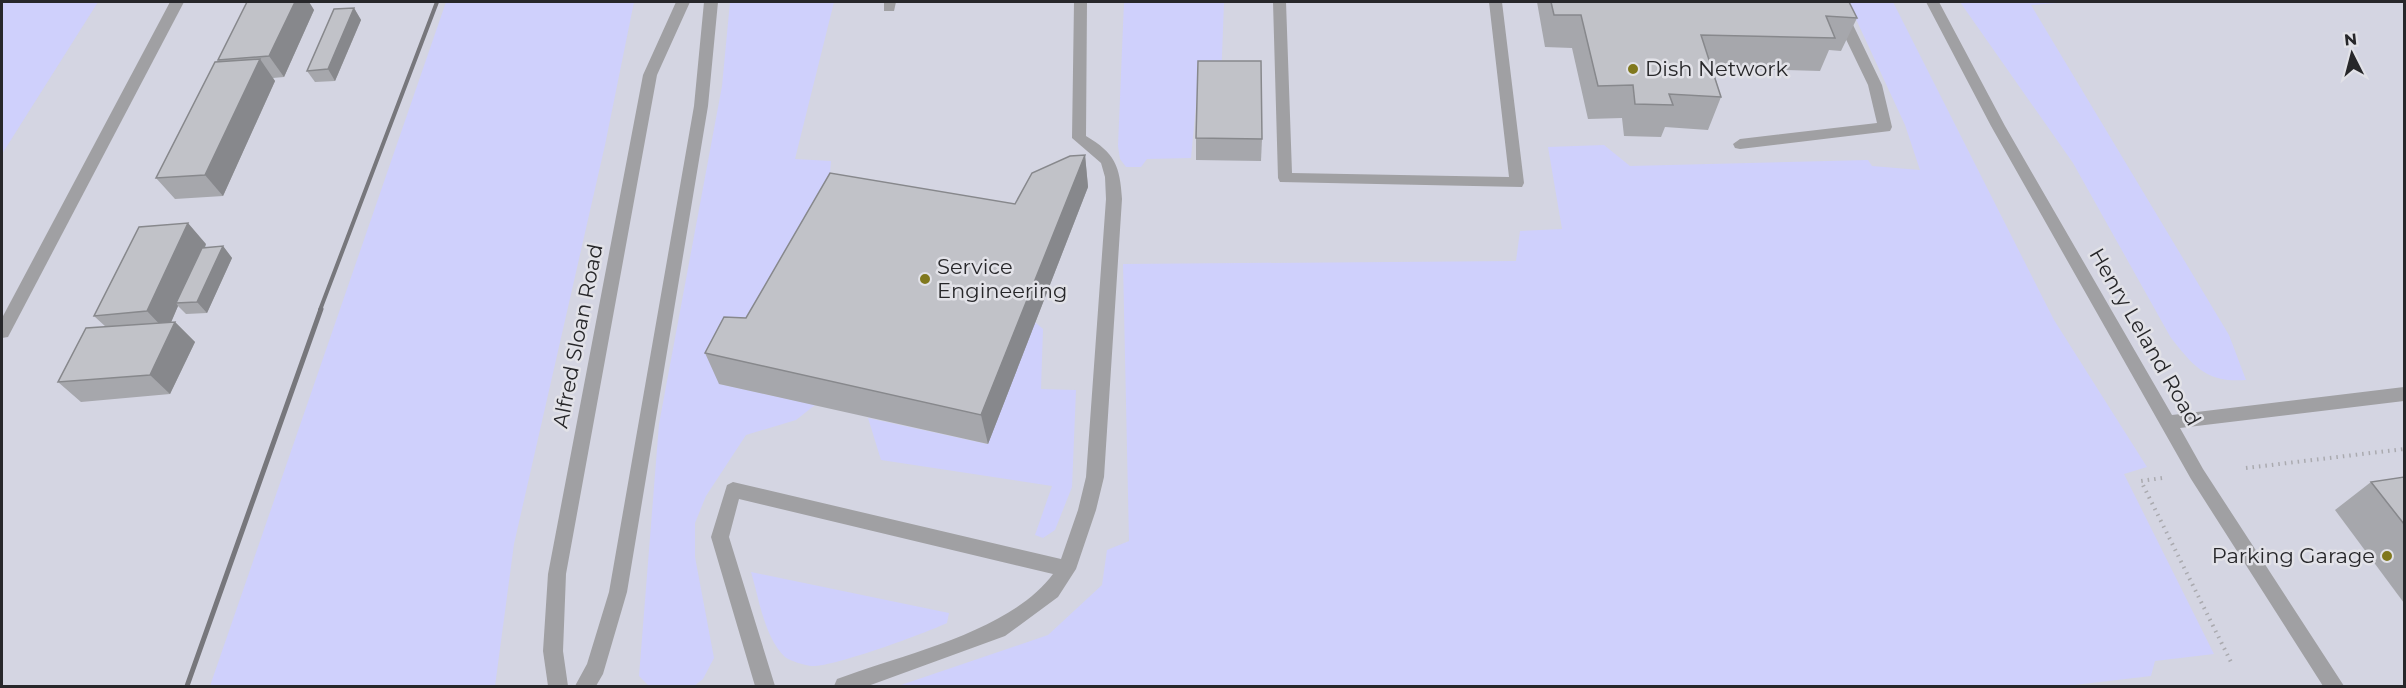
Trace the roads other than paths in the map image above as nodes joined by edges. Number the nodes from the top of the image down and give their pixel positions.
1 (177, 2) edge
2 (683, 2) edge
3 (711, 2) edge
4 (1080, 2) edge
5 (1279, 2) edge
6 (1496, 2) edge
7 (1835, 2) edge
8 (1932, 2) edge
9 (1740, 144) dead end
10 (2, 332) edge
11 (2404, 394) edge
12 (2169, 422) junction
13 (1067, 569) junction
14 (558, 687) edge
15 (585, 687) edge
16 (765, 687) edge
17 (844, 687) edge
18 (2334, 687) edge

1 - 10 lane
2 - 14 lane, Alfred Sloan Road
3 - 15 lane
4 - 13 lane
5 - 6 lane
7 - 9 lane
8 - 12 lane, Henry Leland Road
11 - 12 lane
12 - 18 lane, Henry Leland Road
13 - 16 lane
13 - 17 lane

